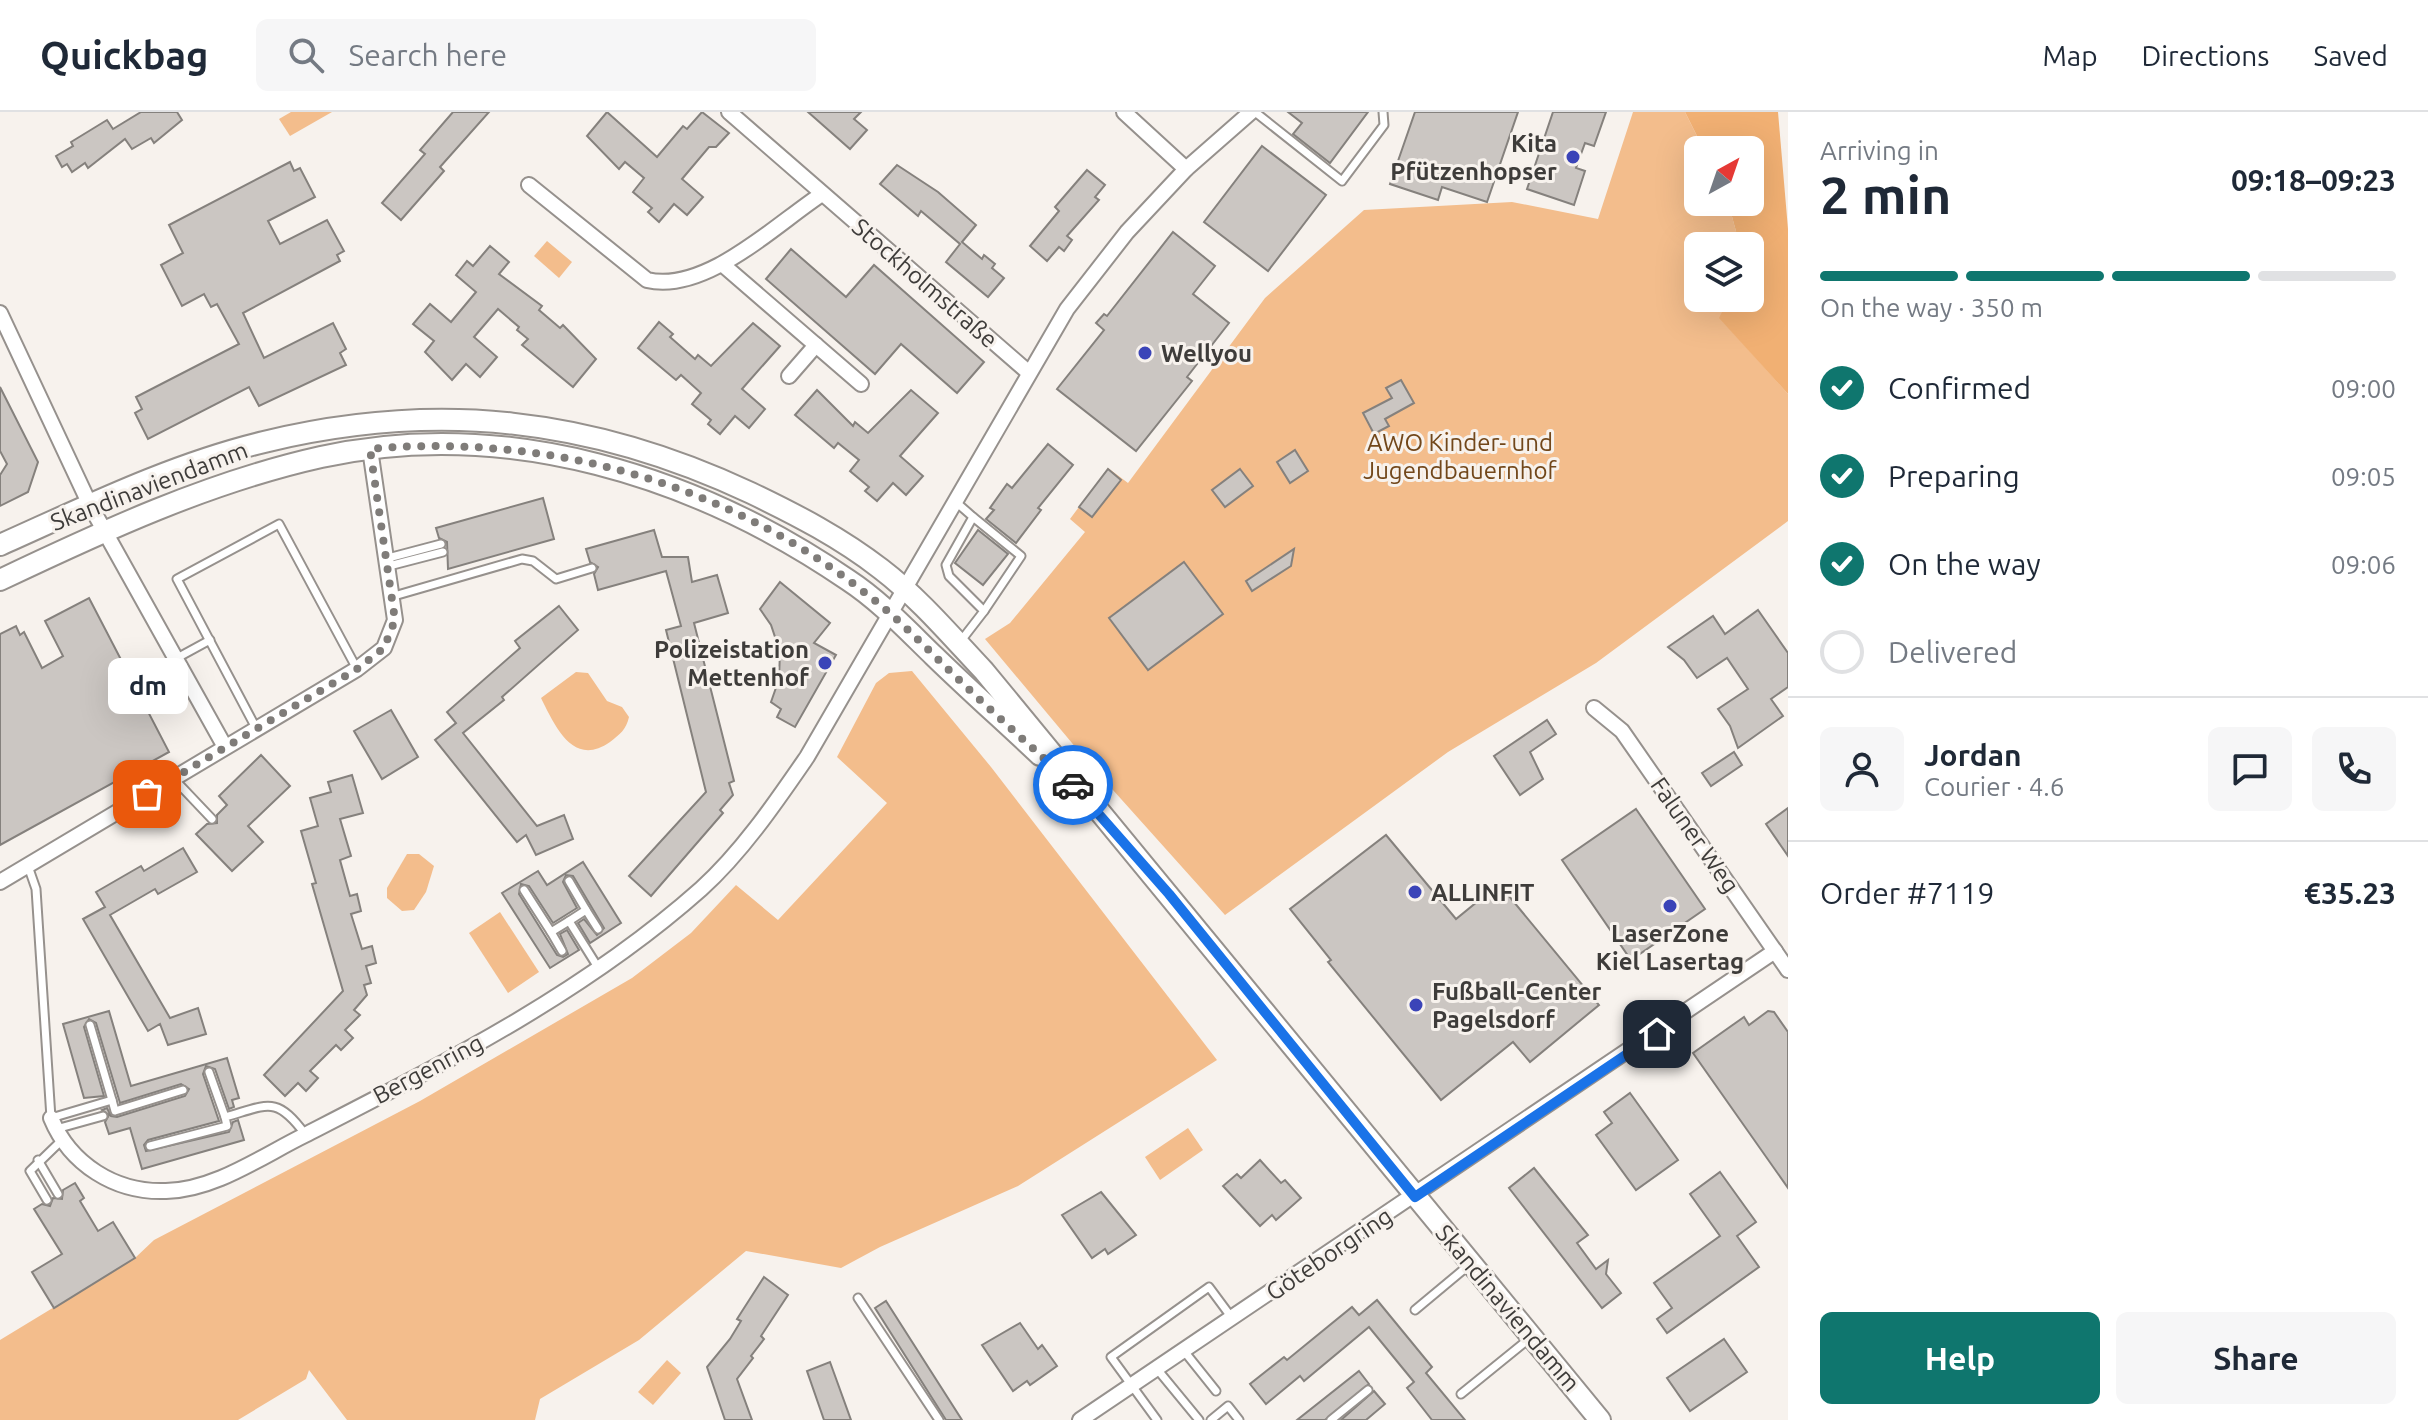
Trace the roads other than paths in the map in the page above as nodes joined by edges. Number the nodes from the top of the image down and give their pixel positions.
1 (729, 112) edge
2 (1124, 112) edge
3 (1253, 112) edge
4 (1383, 112) edge
5 (1186, 169) junction
6 (529, 185) dead end
7 (822, 194) junction
8 (722, 264) junction
9 (1, 316) edge
10 (816, 345) junction
11 (1028, 372) junction
12 (789, 376) dead end
13 (861, 384) dead end
14 (370, 449) junction
15 (956, 502) junction
16 (90, 505) junction
17 (973, 517) junction
18 (105, 530) junction
19 (0, 545) edge
20 (442, 548) dead end
21 (388, 562) junction
22 (592, 568) dead end
23 (0, 580) edge
24 (905, 589) junction
25 (394, 596) junction
26 (984, 611) junction
27 (891, 614) junction
28 (210, 640) junction
29 (958, 643) junction
30 (177, 658) junction
31 (357, 669) junction
32 (1594, 708) dead end
33 (257, 729) junction
34 (225, 747) junction
35 (172, 777) junction
36 (1079, 790) junction
37 (212, 819) dead end
38 (28, 866) junction
39 (569, 881) dead end
40 (0, 882) edge
41 (524, 890) dead end
42 (586, 910) junction
43 (569, 921) junction
44 (598, 929) dead end
45 (551, 932) junction
46 (562, 951) dead end
47 (1775, 951) junction
48 (599, 969) junction
49 (1788, 970) edge
50 (90, 1025) dead end
51 (209, 1072) dead end
52 (183, 1090) dead end
53 (112, 1100) junction
54 (103, 1116) dead end
55 (225, 1117) junction
56 (56, 1129) junction
57 (305, 1134) junction
58 (150, 1146) dead end
59 (38, 1160) junction
60 (58, 1194) dead end
61 (1415, 1197) junction
62 (47, 1200) dead end
63 (1471, 1264) junction
64 (858, 1298) dead end
65 (1415, 1310) dead end
66 (1232, 1318) junction
67 (1531, 1336) junction
68 (1184, 1351) junction
69 (1157, 1369) junction
70 (1131, 1387) junction
71 (1368, 1390) dead end
72 (1216, 1391) dead end
73 (1461, 1394) dead end
74 (939, 1420) edge
75 (1080, 1420) edge
76 (1157, 1420) edge
77 (1199, 1420) edge
78 (1211, 1420) edge
79 (1239, 1420) edge
80 (1331, 1420) edge
81 (1600, 1420) edge

1 - 7 street, Stockholmstraße
2 - 5 street
3 - 4 lane
3 - 5 street
5 - 11 street
6 - 8 street
7 - 8 street
7 - 11 street, Stockholmstraße
8 - 10 street
9 - 16 street
10 - 12 street
10 - 13 street
11 - 15 street
14 - 18 main road, Skandinaviendamm
14 - 21 street
14 - 27 main road, Skandinaviendamm
15 - 17 lane
15 - 24 street
16 - 18 street
16 - 19 main road, Skandinaviendamm
16 - 24 main road, Skandinaviendamm
17 - 26 lane
17 - 26 lane
18 - 23 main road, Skandinaviendamm
18 - 30 street
20 - 21 lane
21 - 25 street
22 - 25 lane
24 - 27 street, Bergenring
24 - 29 main road, Skandinaviendamm
25 - 31 street
26 - 29 lane
27 - 36 main road, Skandinaviendamm
27 - 48 street, Bergenring
28 - 30 lane
28 - 31 lane
28 - 33 lane
29 - 36 main road, Skandinaviendamm
30 - 34 street
31 - 33 street
32 - 47 street, Faluner Weg
33 - 34 street
34 - 35 street
35 - 37 lane
35 - 38 street
36 - 61 main road, Skandinaviendamm
38 - 40 street
38 - 56 lane
39 - 42 lane
41 - 45 lane
42 - 43 lane
42 - 44 lane
43 - 45 lane
43 - 48 lane
45 - 46 lane
47 - 49 street, Faluner Weg
47 - 61 street, Göteborgring
48 - 57 street, Bergenring
50 - 53 lane
51 - 55 lane
52 - 53 lane
53 - 56 lane
54 - 56 lane
55 - 57 lane
55 - 58 lane
56 - 57 street, Bergenring
56 - 59 lane
59 - 60 lane
59 - 62 lane
61 - 63 main road, Skandinaviendamm
61 - 66 street, Göteborgring
63 - 65 lane
63 - 67 main road, Skandinaviendamm
64 - 74 lane
66 - 68 street, Göteborgring
66 - 70 lane
67 - 73 lane
67 - 81 main road, Skandinaviendamm
68 - 69 street, Göteborgring
68 - 72 lane
69 - 70 street, Göteborgring
69 - 77 lane
70 - 75 street, Göteborgring
70 - 76 lane
71 - 80 lane
78 - 79 lane

